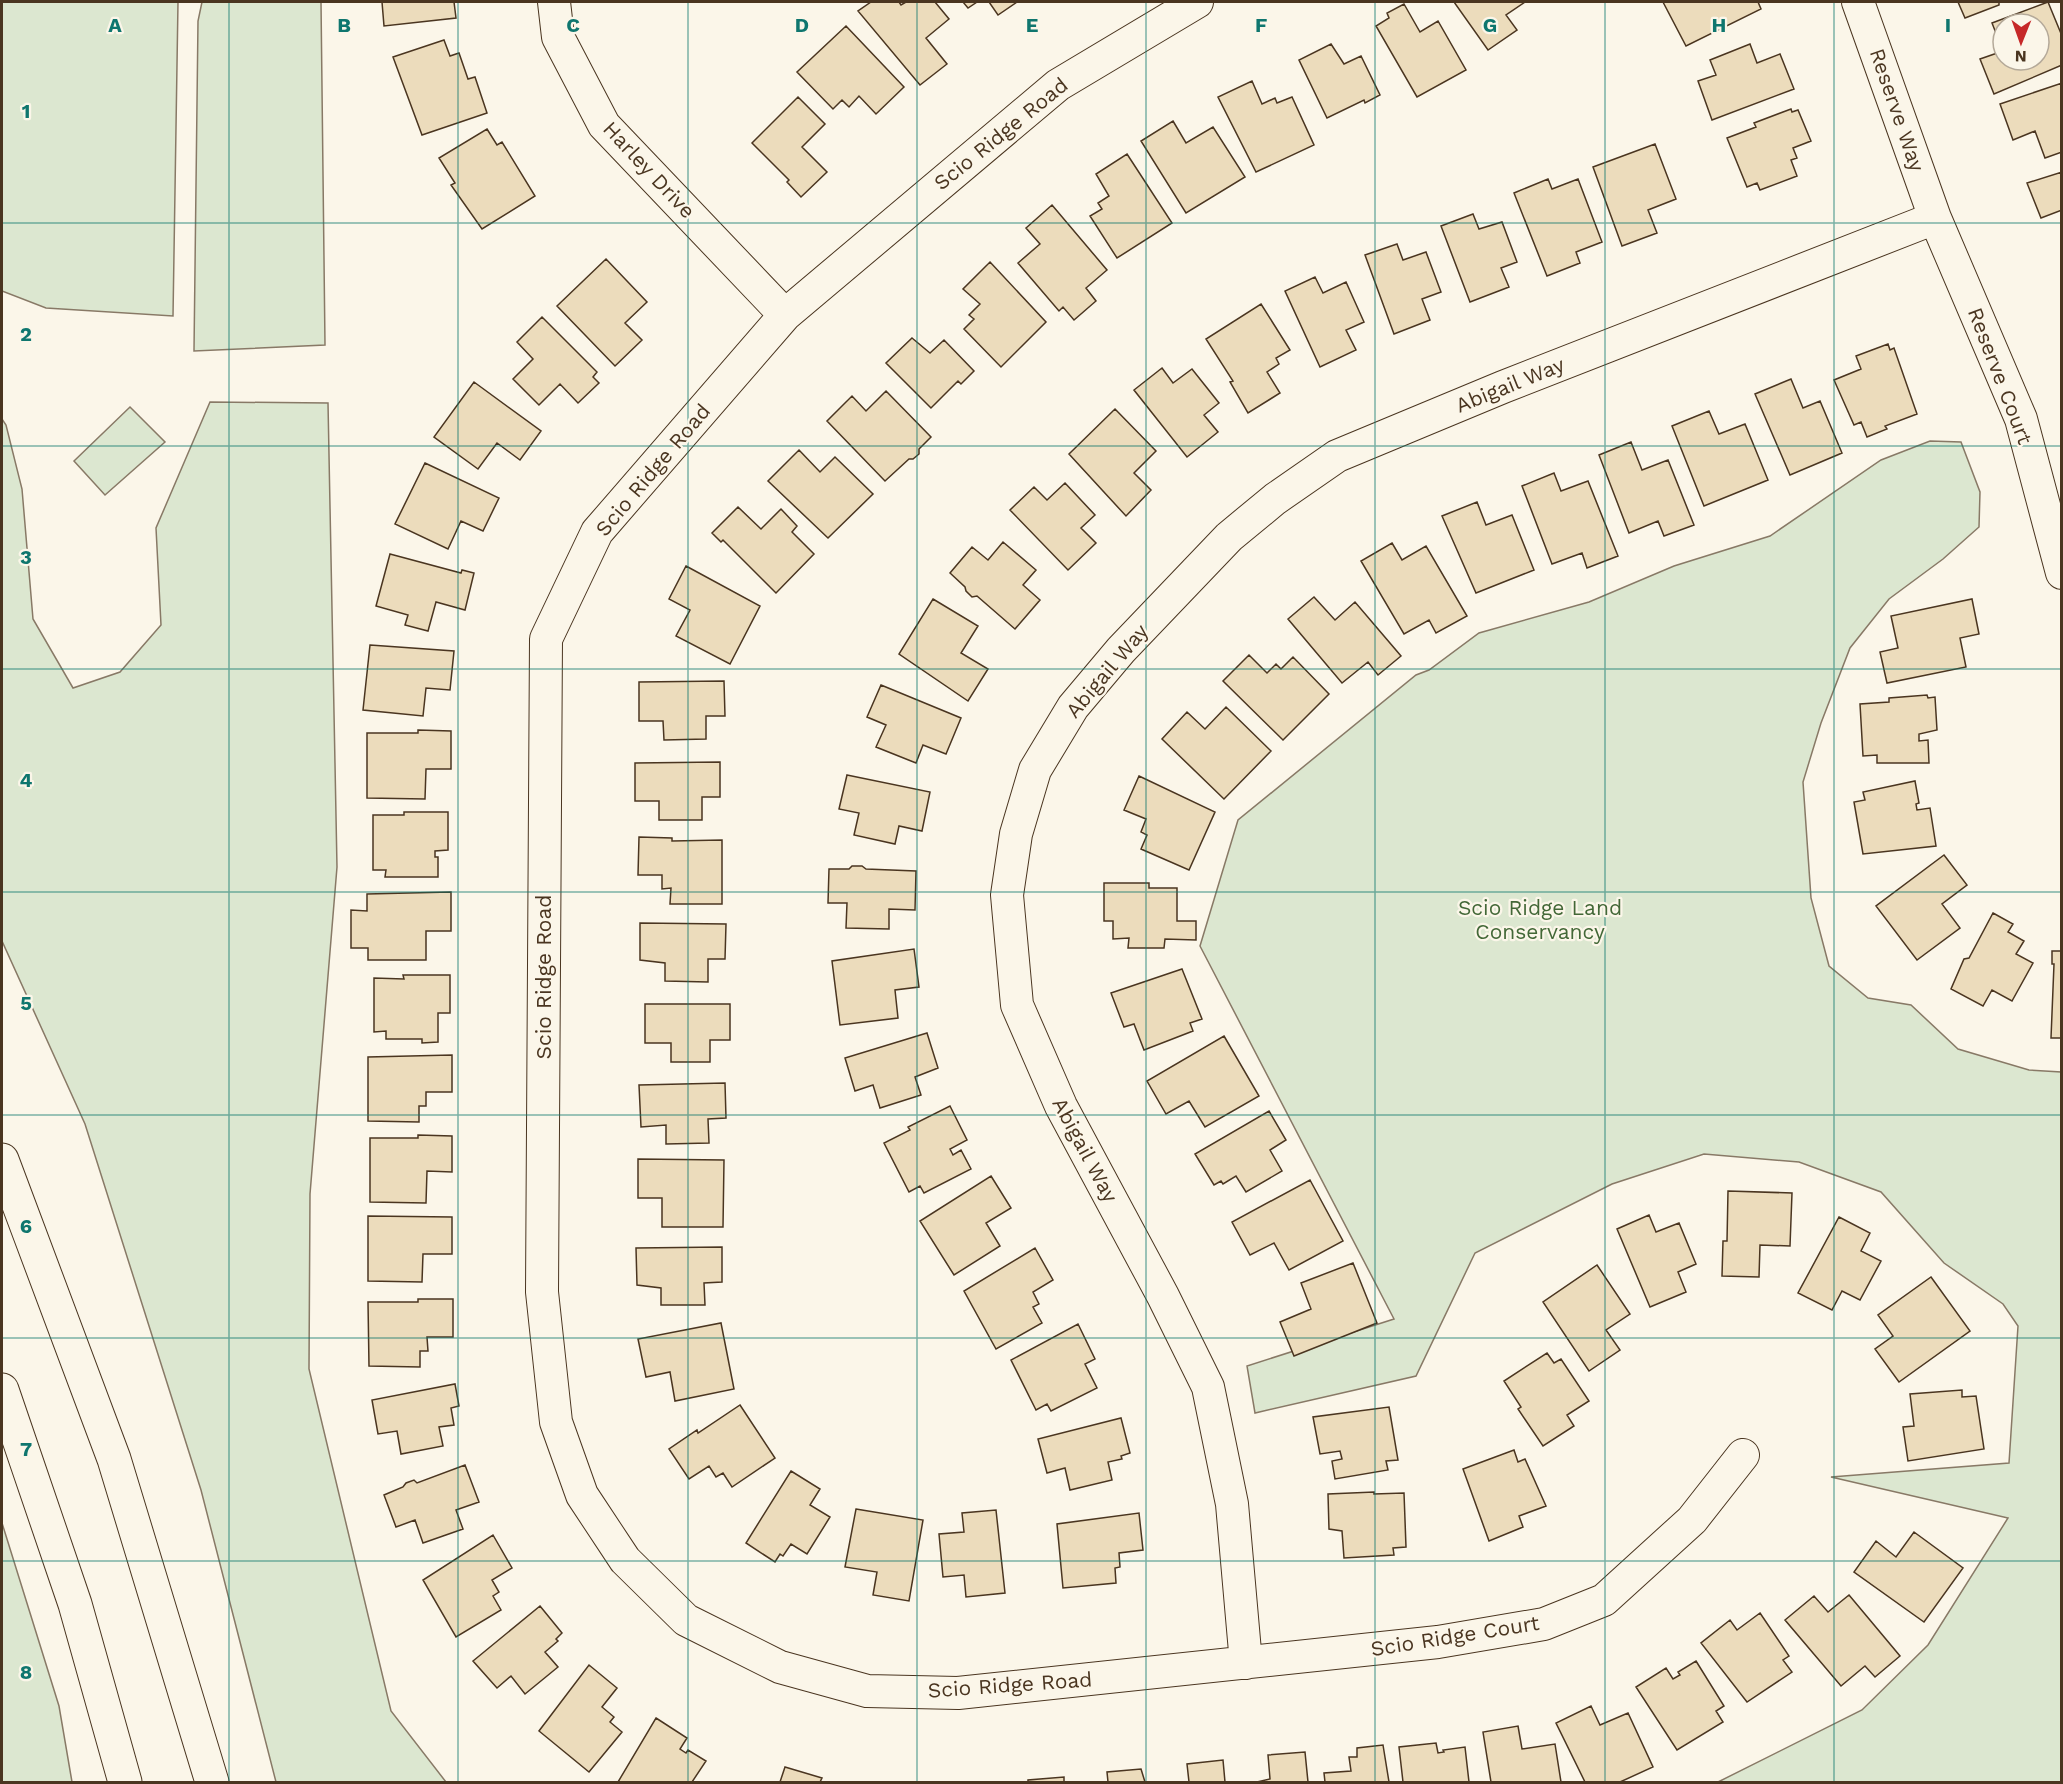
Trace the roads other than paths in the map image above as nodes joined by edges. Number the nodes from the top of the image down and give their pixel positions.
1 (554, 2) edge
2 (1197, 2) edge
3 (1858, 2) edge
4 (1935, 218) junction
5 (785, 315) junction
6 (2061, 573) edge
7 (2, 1160) edge
8 (2, 1390) edge
9 (1743, 1455) dead end
10 (1246, 1663) junction
11 (125, 1782) edge
12 (212, 1782) edge

1 - 5 street, Harley Drive
2 - 5 street, Scio Ridge Road
3 - 4 street, Reserve Way
4 - 6 street, Reserve Court
4 - 10 street, Abigail Way
5 - 10 street, Scio Ridge Road
7 - 12 highway
8 - 11 highway
9 - 10 street, Scio Ridge Court

